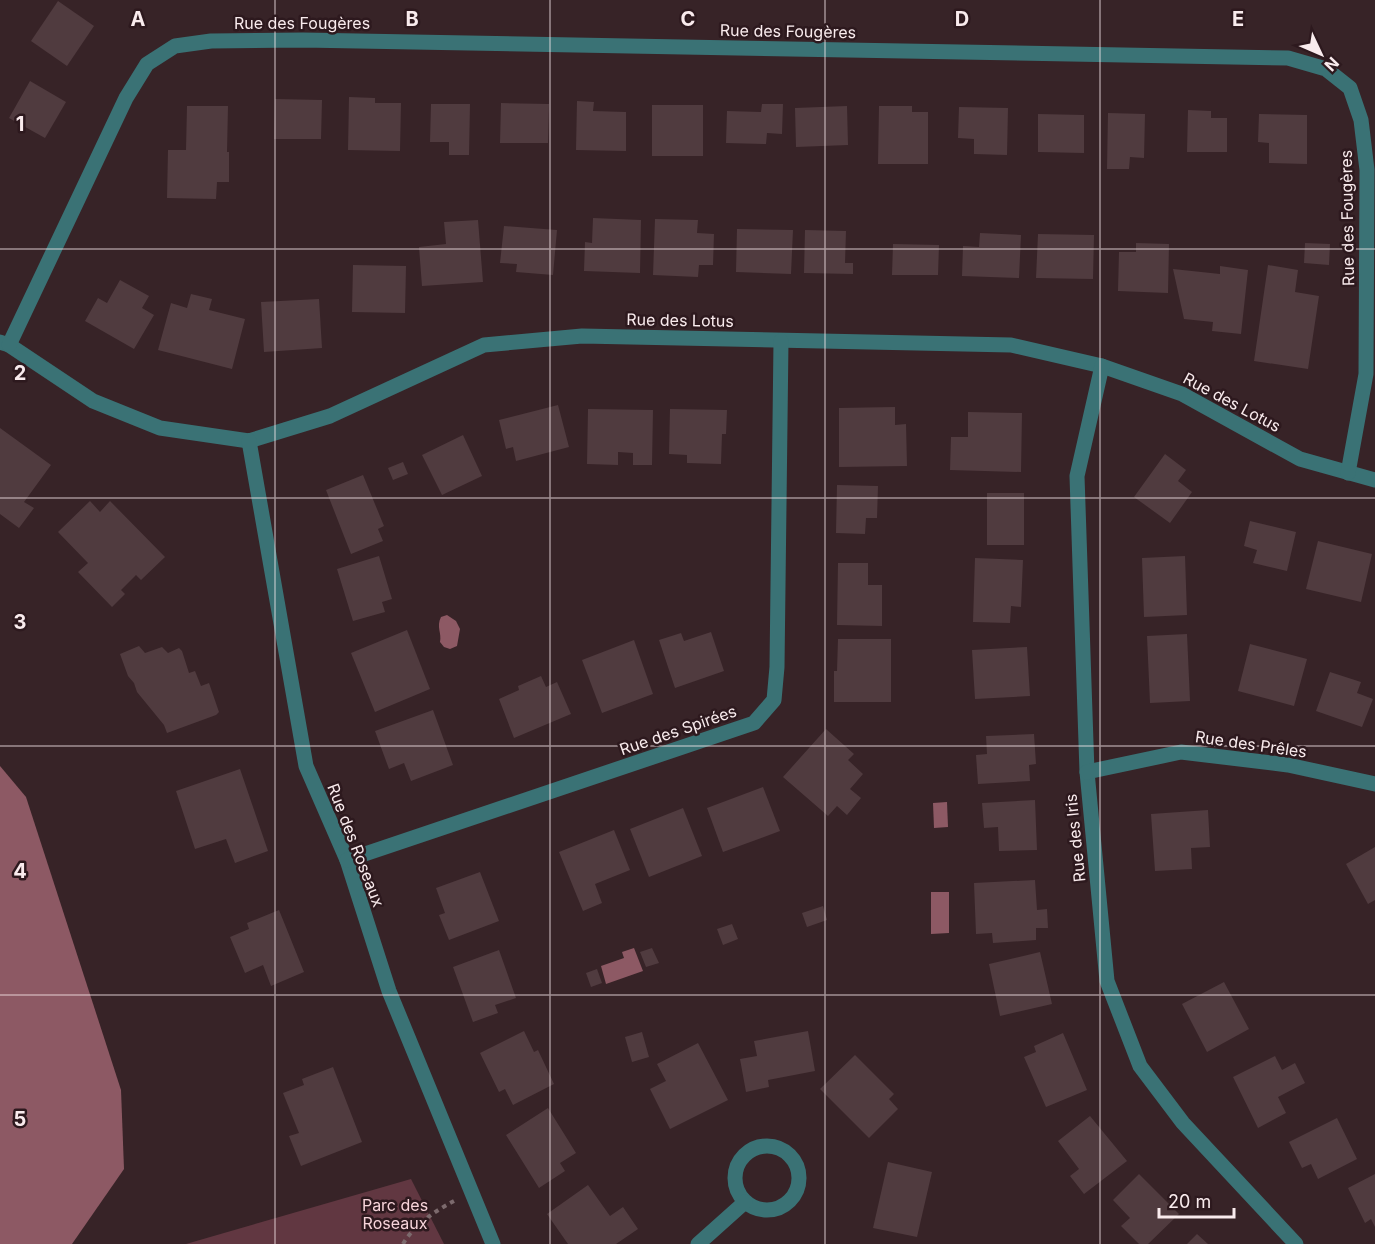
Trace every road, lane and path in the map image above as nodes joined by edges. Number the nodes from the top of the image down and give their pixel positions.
1 (781, 341) junction
2 (5, 344) edge
3 (1102, 366) junction
4 (249, 441) junction
5 (1348, 473) junction
6 (1375, 480) edge
7 (1087, 772) junction
8 (1375, 784) edge
9 (346, 860) junction
10 (471, 1192) junction
11 (745, 1202) junction
12 (403, 1244) edge
13 (493, 1244) edge
14 (698, 1244) edge
15 (1296, 1244) edge

1 - 3 street, Rue des Lotus
1 - 4 street, Rue des Lotus
1 - 9 street, Rue des Spirées
2 - 4 street, Rue des Lotus
2 - 5 street, Rue des Fougères
3 - 5 street, Rue des Lotus
3 - 7 street, Rue des Iris
4 - 9 street, Rue des Roseaux
5 - 6 street, Rue des Lotus
7 - 8 street, Rue des Prêles
7 - 15 street, Rue des Iris
9 - 10 street, Rue des Roseaux
10 - 12 path
10 - 13 street, Rue des Roseaux
11 - 11 street
11 - 14 street

